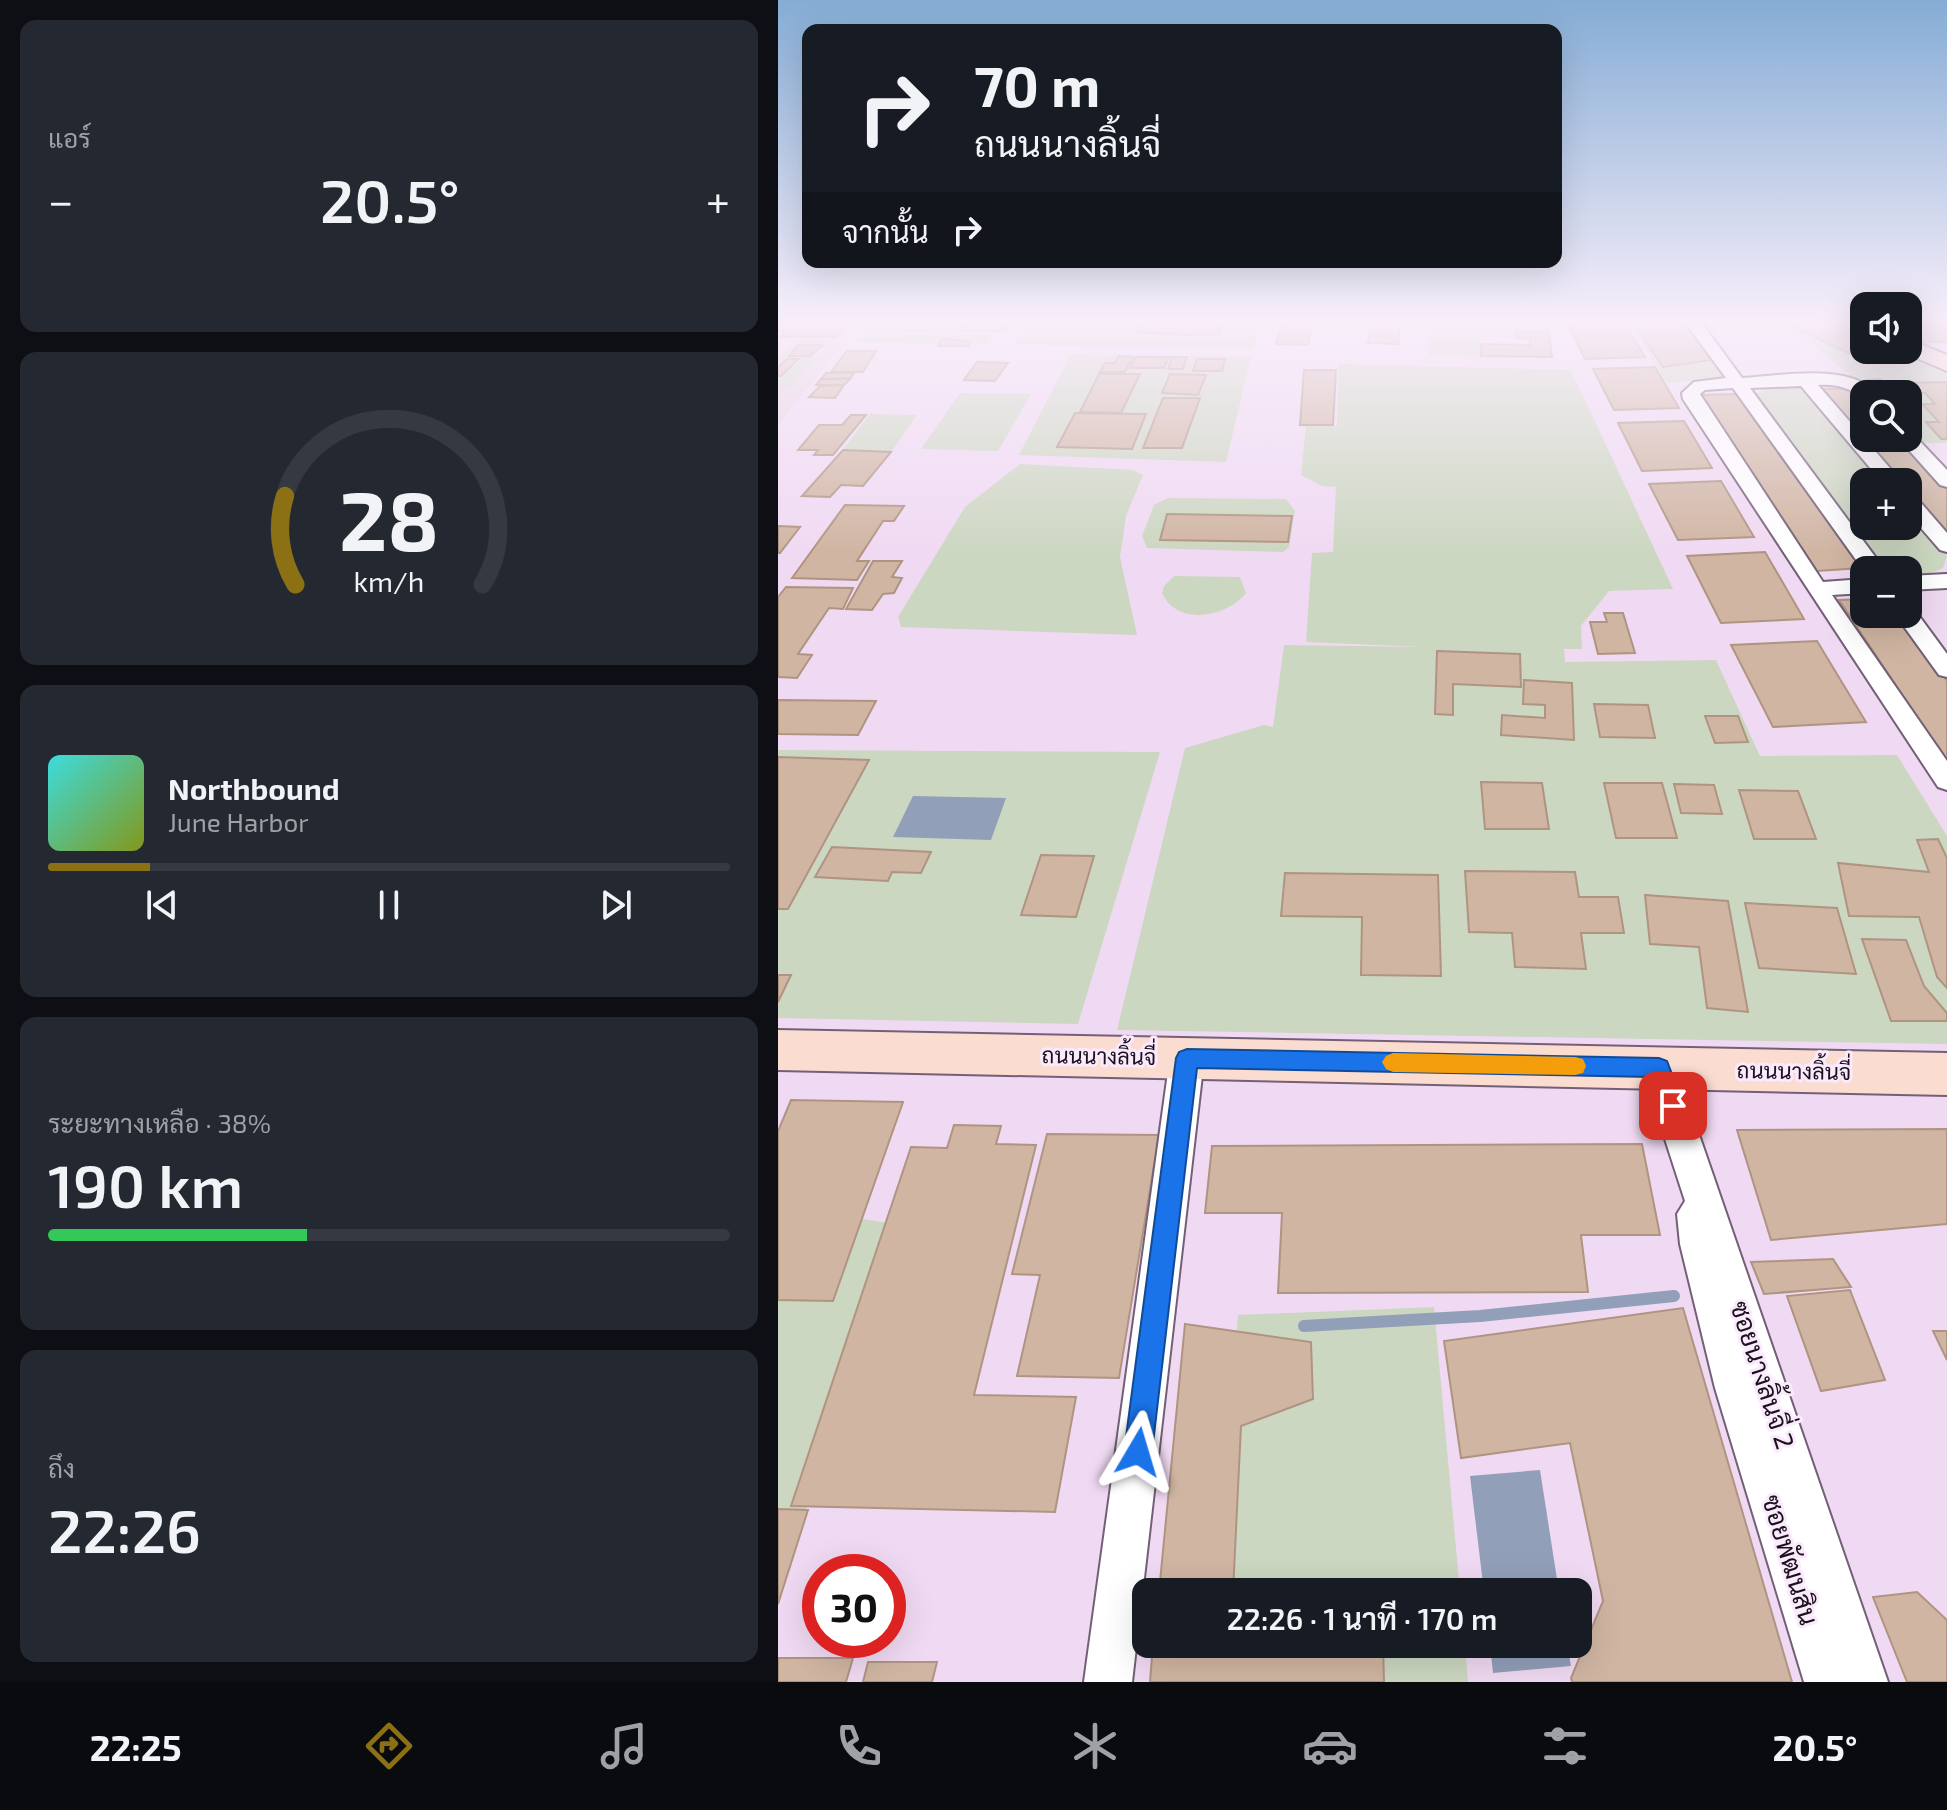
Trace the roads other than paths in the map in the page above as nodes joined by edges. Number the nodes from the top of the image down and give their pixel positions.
1 (1692, 396) edge
2 (1745, 396) edge
3 (1819, 396) edge
4 (1920, 452) edge
5 (1880, 468) edge
6 (1947, 481) edge
7 (1922, 517) edge
8 (1947, 546) edge
9 (1864, 556) edge
10 (1947, 581) edge
11 (1922, 582) edge
12 (1850, 587) edge
13 (1817, 589) junction
14 (1916, 628) edge
15 (1947, 670) edge
16 (1947, 781) edge
17 (778, 1050) edge
18 (1187, 1058) junction
19 (1659, 1068) junction
20 (1947, 1074) edge
21 (1691, 1158) junction
22 (1108, 1682) edge
23 (1828, 1682) edge
24 (1864, 1682) edge

1 - 13 street
2 - 9 street
3 - 5 street
4 - 6 street
7 - 8 street
10 - 11 street
12 - 13 street
13 - 16 street
14 - 15 street
17 - 18 main road, ถนนนางลิ้นจี่
18 - 19 main road, ถนนนางลิ้นจี่
18 - 22 street
19 - 20 main road, ถนนนางลิ้นจี่
19 - 21 street, ซอยนางลิ้นจี่ 2
21 - 23 street, ซอยพัฒนสิน
21 - 24 street, ซอยนางลิ้นจี่ 2

